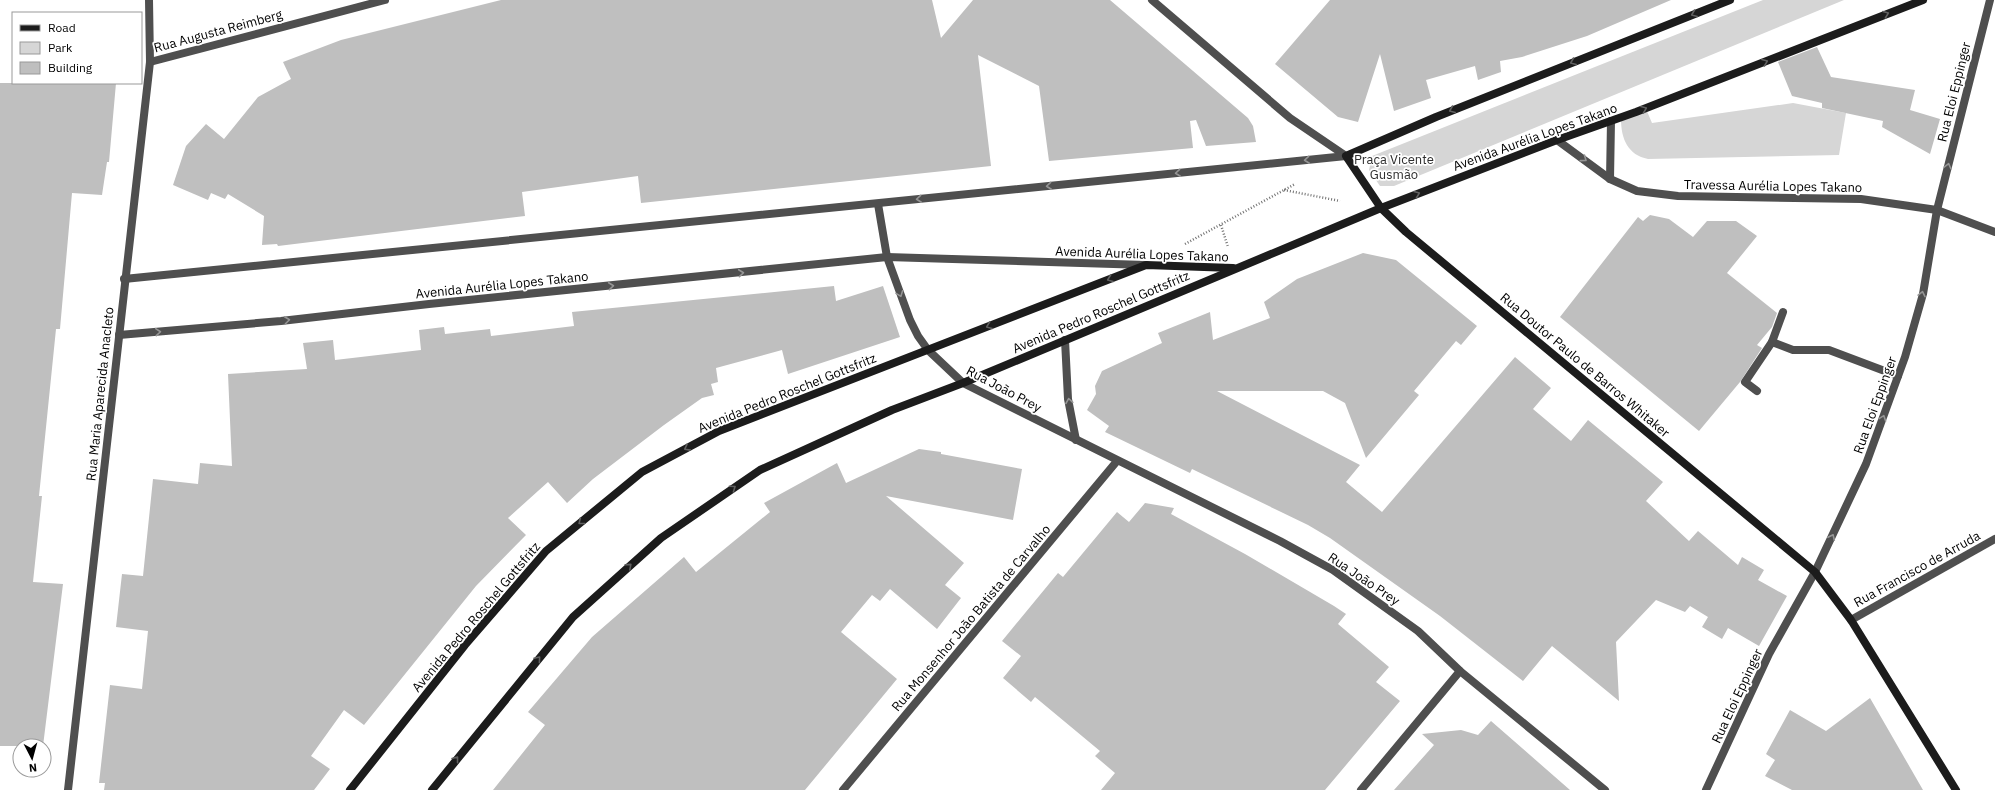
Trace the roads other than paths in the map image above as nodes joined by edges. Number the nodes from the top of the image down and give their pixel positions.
1 (149, 0) edge
2 (385, 0) edge
3 (1152, 0) edge
4 (1730, 0) edge
5 (1923, 0) edge
6 (1990, 0) edge
7 (150, 62) junction
8 (1611, 121) junction
9 (1557, 140) junction
10 (1346, 156) junction
11 (1610, 179) junction
12 (878, 204) junction
13 (1381, 208) junction
14 (1937, 210) junction
15 (1995, 232) edge
16 (887, 258) junction
17 (1146, 265) junction
18 (1236, 268) junction
19 (124, 279) junction
20 (1784, 312) dead end
21 (119, 335) junction
22 (1065, 340) junction
23 (1772, 342) junction
24 (928, 350) junction
25 (1898, 376) junction
26 (963, 383) junction
27 (1757, 391) dead end
28 (1076, 440) junction
29 (1118, 461) junction
30 (1995, 538) edge
31 (1815, 572) junction
32 (1851, 620) junction
33 (1460, 671) junction
34 (68, 790) edge
35 (350, 790) edge
36 (432, 790) edge
37 (843, 790) edge
38 (1361, 790) edge
39 (1605, 790) edge
40 (1706, 790) edge
41 (1956, 790) edge

1 - 7 street, Rua Maria Aparecida Anacleto
2 - 7 street, Rua Augusta Reimberg
3 - 10 street, Rua Doutor Paulo de Barros Whitaker
4 -> 10 street
8 -> 5 street, Avenida Aurélia Lopes Takano
14 -> 6 street, Rua Eloi Eppinger
7 - 19 street, Rua Maria Aparecida Anacleto
8 - 9 street, Avenida Aurélia Lopes Takano
8 - 11 street
9 -> 11 street, Travessa Aurélia Lopes Takano
13 -> 9 street, Avenida Aurélia Lopes Takano
10 -> 12 street
10 - 13 street, Rua Doutor Paulo de Barros Whitaker
11 - 14 street, Travessa Aurélia Lopes Takano
12 - 16 street
12 - 19 street
13 - 18 street, Avenida Aurélia Lopes Takano
13 - 31 street, Rua Doutor Paulo de Barros Whitaker
14 - 15 street
25 -> 14 street, Rua Eloi Eppinger
16 - 17 street, Avenida Aurélia Lopes Takano
21 -> 16 street, Avenida Aurélia Lopes Takano
16 -> 24 street, Rua João Prey
17 - 18 street, Avenida Aurélia Lopes Takano
17 -> 24 street, Avenida Pedro Roschel Gottsfritz
18 - 22 street, Avenida Pedro Roschel Gottsfritz
19 - 21 street, Rua Maria Aparecida Anacleto
20 - 23 street
21 - 34 street, Rua Maria Aparecida Anacleto
22 - 26 street, Avenida Pedro Roschel Gottsfritz
28 -> 22 street
23 - 25 street
23 - 27 street
24 - 26 street, Rua João Prey
24 -> 35 street, Avenida Pedro Roschel Gottsfritz
31 -> 25 street, Rua Eloi Eppinger
26 - 28 street, Rua João Prey
36 -> 26 street, Avenida Pedro Roschel Gottsfritz
28 - 29 street, Rua João Prey
29 - 33 street, Rua João Prey
29 - 37 street, Rua Monsenhor João Batista de Carvalho
30 - 32 street, Rua Francisco de Arruda
31 - 32 street, Rua Doutor Paulo de Barros Whitaker
31 - 40 street, Rua Eloi Eppinger
32 - 41 street, Rua Doutor Paulo de Barros Whitaker
33 - 38 street
33 - 39 street, Rua João Prey

